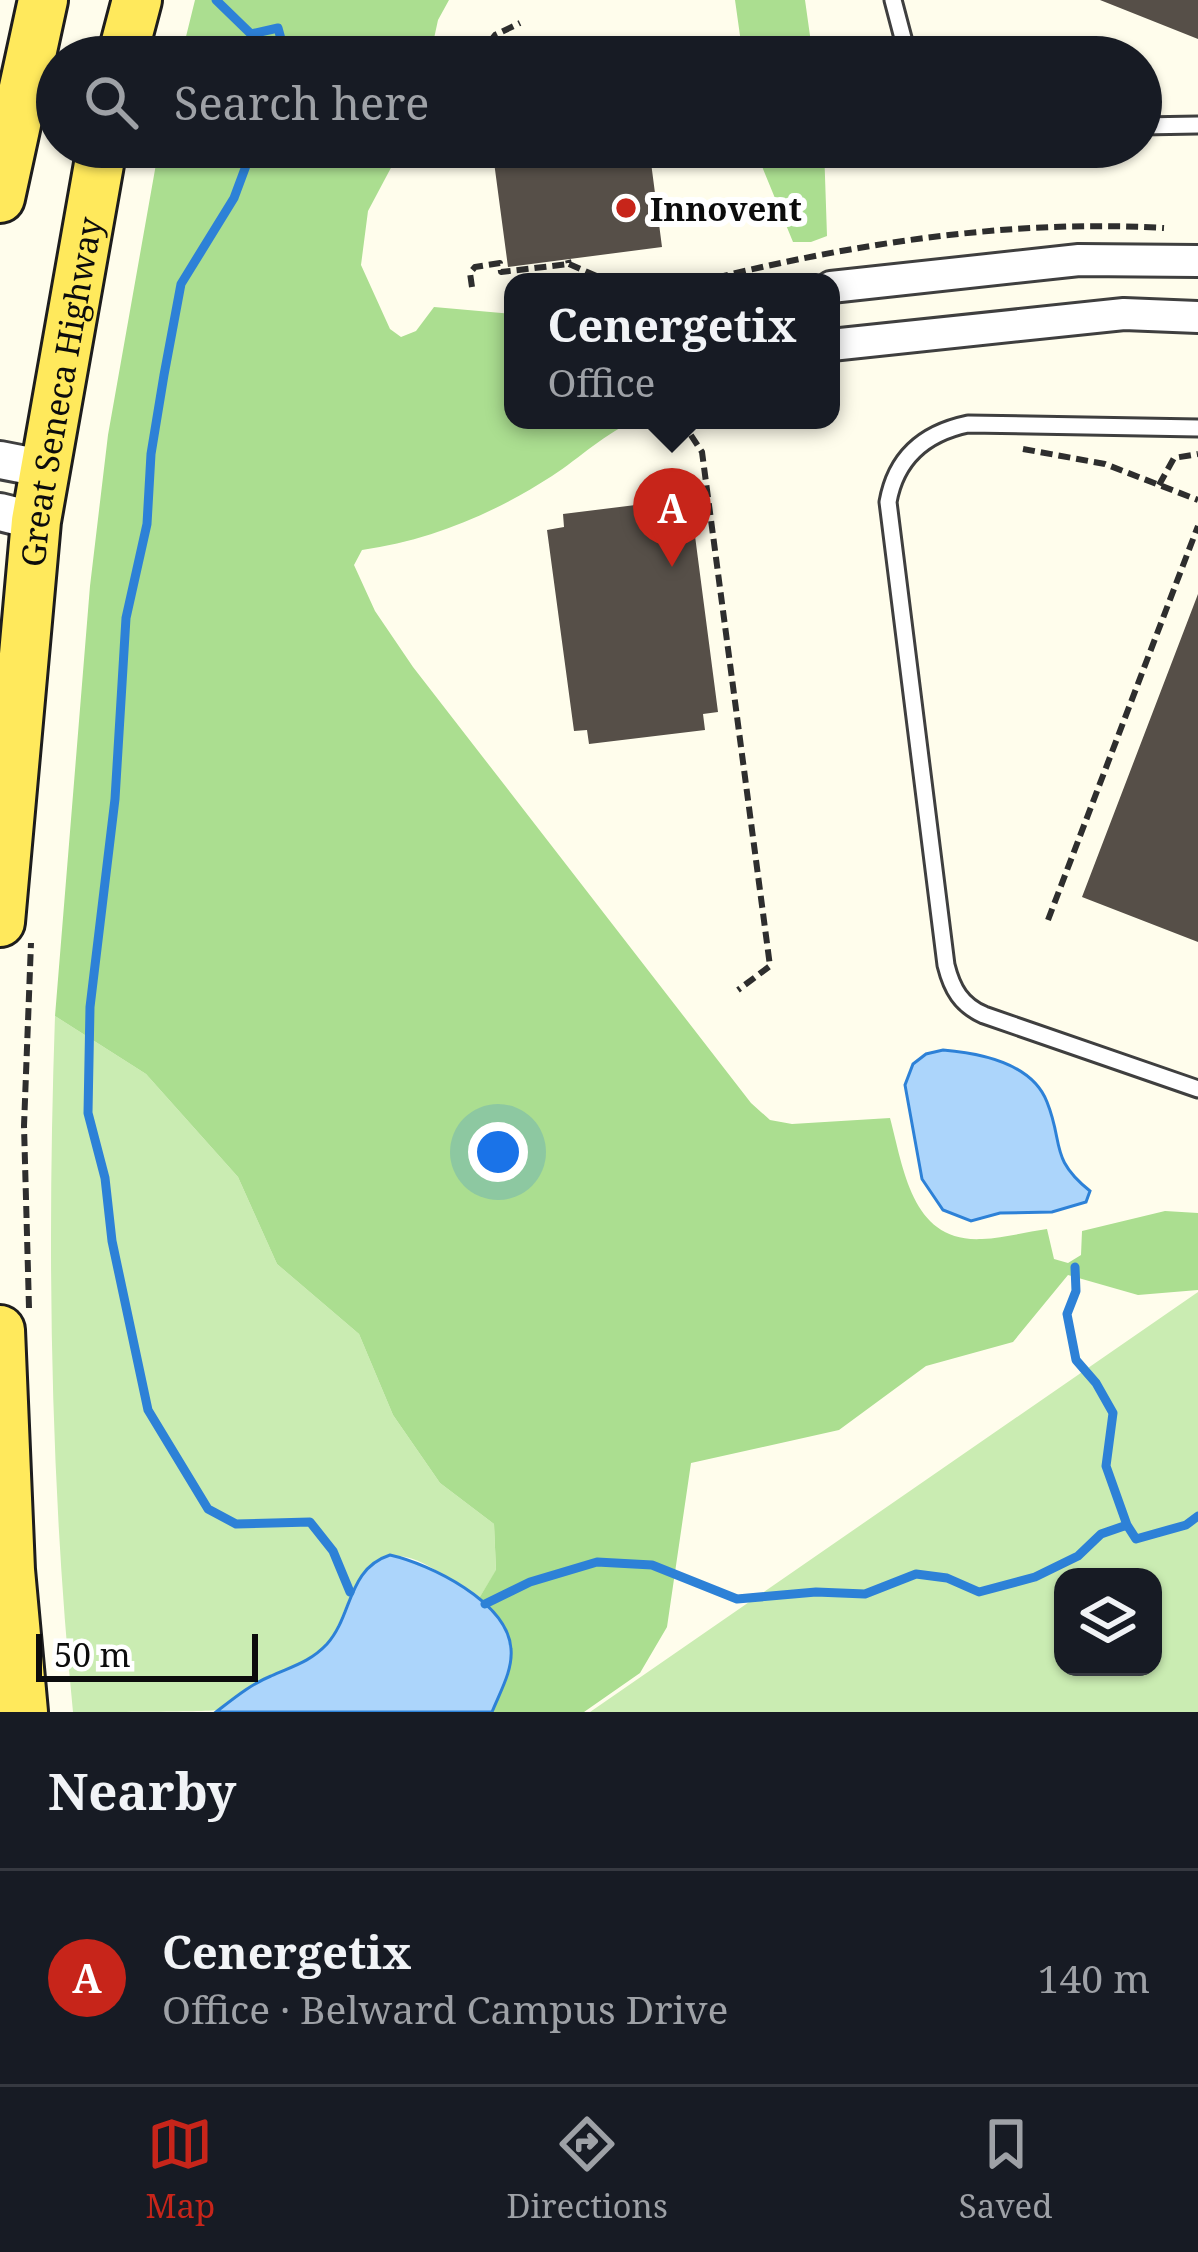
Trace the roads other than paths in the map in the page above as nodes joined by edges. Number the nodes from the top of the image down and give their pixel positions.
1 (44, 0) edge
2 (136, 0) edge
3 (893, 0) edge
4 (127, 36) edge
5 (902, 36) edge
6 (1198, 125) edge
7 (1162, 126) edge
8 (97, 168) edge
9 (0, 198) edge
10 (1198, 261) edge
11 (840, 286) edge
12 (1198, 317) edge
13 (840, 344) edge
14 (1198, 428) edge
15 (23, 464) edge
16 (18, 517) edge
17 (16, 922) edge
18 (1198, 1089) edge
19 (15, 1329) edge
20 (23, 1712) edge

1 - 9 main road
2 - 4 main road
3 - 5 lane
6 - 7 lane
8 - 15 main road, Great Seneca Highway
10 - 11 street
12 - 13 street
14 - 18 lane
15 - 16 main road, Great Seneca Highway
16 - 17 main road, Great Seneca Highway
19 - 20 main road

